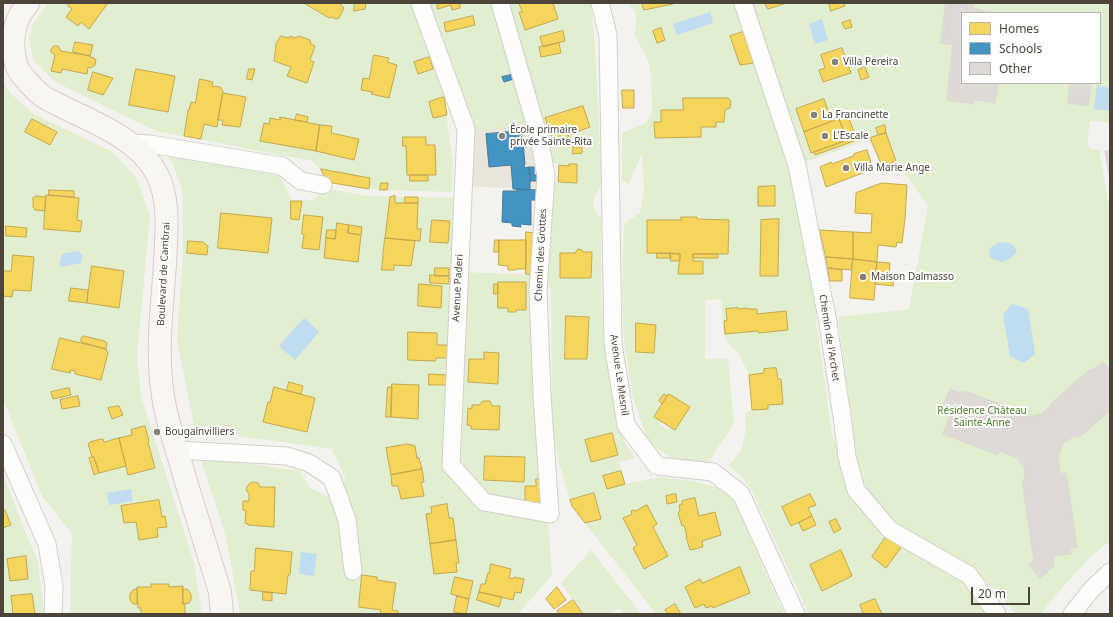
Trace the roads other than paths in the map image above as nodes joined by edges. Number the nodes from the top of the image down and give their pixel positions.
1 (28, 3) edge
2 (420, 3) edge
3 (500, 3) edge
4 (600, 3) edge
5 (743, 3) edge
6 (128, 143) junction
7 (323, 185) dead end
8 (3, 444) edge
9 (177, 450) junction
10 (550, 514) joint
11 (353, 571) dead end
12 (1110, 572) edge
13 (53, 614) edge
14 (222, 614) edge
15 (796, 614) edge
16 (997, 614) edge
17 (1072, 614) edge

1 - 6 street, Boulevard de Cambrai
2 - 10 street, Avenue Paderi
3 - 10 street, Chemin des Grottes
4 - 15 street, Avenue Le Mesnil
5 - 16 street, Chemin de l'Archet
6 - 7 street
6 - 9 street, Boulevard de Cambrai
8 - 13 street
9 - 11 street
9 - 14 street, Boulevard de Cambrai
12 - 17 street

